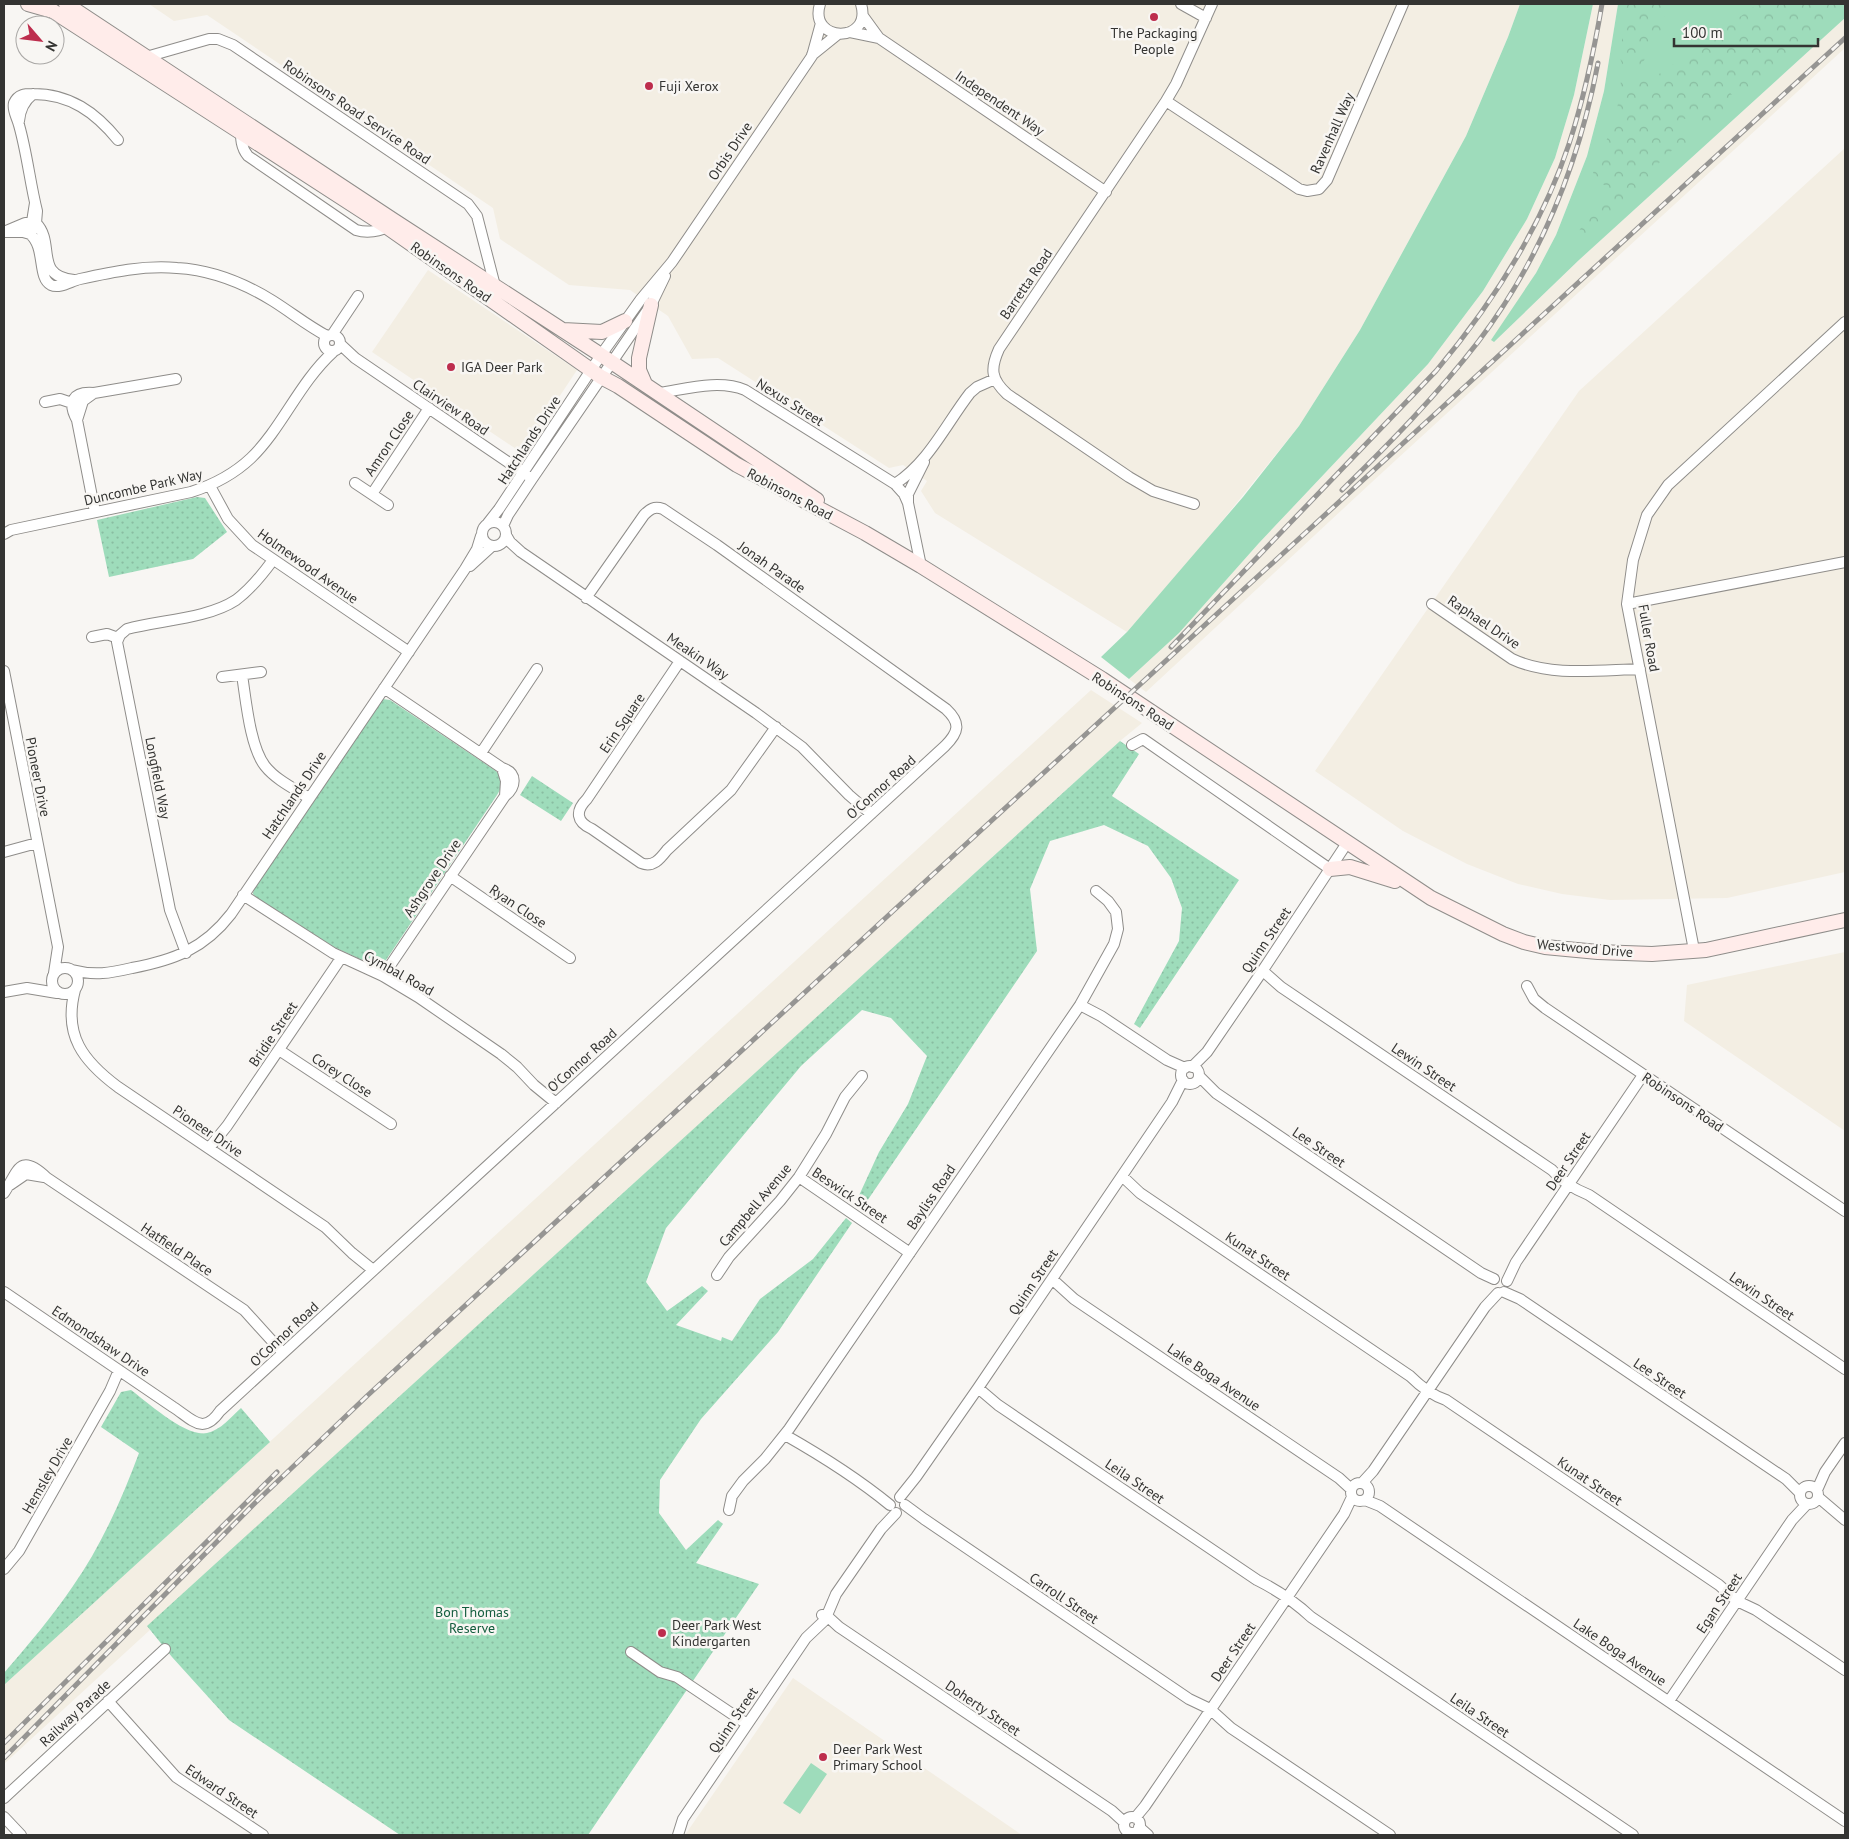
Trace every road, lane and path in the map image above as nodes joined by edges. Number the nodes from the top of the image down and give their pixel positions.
1 (28, 4) edge
2 (42, 4) edge
3 (862, 4) edge
4 (1181, 4) edge
5 (1212, 4) edge
6 (1403, 4) edge
7 (818, 5) edge
8 (60, 8) edge
9 (863, 16) junction
10 (1206, 18) junction
11 (821, 23) junction
12 (850, 32) junction
13 (838, 34) junction
14 (879, 38) junction
15 (812, 56) junction
16 (146, 57) junction
17 (1166, 101) junction
18 (243, 127) junction
19 (118, 140) dead end
20 (1106, 192) junction
21 (33, 223) junction
22 (390, 224) junction
23 (5, 231) edge
24 (30, 234) junction
25 (672, 262) junction
26 (52, 279) junction
27 (495, 286) junction
28 (358, 296) dead end
29 (651, 305) junction
30 (625, 321) junction
31 (1845, 322) edge
32 (563, 330) junction
33 (332, 343) junction
34 (606, 358) junction
35 (596, 374) junction
36 (176, 379) dead end
37 (995, 379) junction
38 (645, 384) junction
39 (94, 393) junction
40 (659, 393) junction
41 (45, 402) dead end
42 (72, 403) junction
43 (429, 408) junction
44 (77, 420) junction
45 (928, 452) junction
46 (528, 476) junction
47 (356, 483) dead end
48 (895, 484) junction
49 (210, 486) junction
50 (372, 494) junction
51 (908, 503) junction
52 (1194, 504) dead end
53 (388, 505) dead end
54 (95, 512) junction
55 (488, 523) junction
56 (505, 530) junction
57 (6, 531) edge
58 (864, 534) junction
59 (481, 536) junction
60 (495, 546) junction
61 (521, 552) junction
62 (273, 560) junction
63 (1845, 562) edge
64 (921, 566) junction
65 (465, 570) junction
66 (586, 598) junction
67 (1432, 604) dead end
68 (1628, 604) junction
69 (92, 637) dead end
70 (118, 638) junction
71 (409, 652) junction
72 (680, 661) junction
73 (1640, 669) junction
74 (537, 670) dead end
75 (4, 671) edge
76 (261, 672) dead end
77 (242, 675) junction
78 (222, 677) dead end
79 (384, 688) junction
80 (956, 726) joint
81 (776, 727) junction
82 (1132, 745) dead end
83 (481, 753) junction
84 (309, 798) junction
85 (868, 817) junction
86 (1347, 843) junction
87 (38, 846) junction
88 (4, 852) edge
89 (1330, 869) junction
90 (450, 876) junction
91 (1096, 891) dead end
92 (1423, 893) junction
93 (244, 895) junction
94 (1845, 920) edge
95 (58, 947) junction
96 (1694, 950) junction
97 (189, 951) junction
98 (341, 958) junction
99 (570, 958) dead end
100 (71, 969) junction
101 (54, 974) junction
102 (100, 974) junction
103 (1261, 974) junction
104 (383, 976) junction
105 (1527, 986) dead end
106 (27, 988) junction
107 (76, 989) junction
108 (4, 992) edge
109 (59, 993) junction
110 (1082, 1002) junction
111 (71, 1014) junction
112 (279, 1050) junction
113 (1643, 1075) junction
114 (862, 1076) dead end
115 (1190, 1076) junction
116 (553, 1106) junction
117 (391, 1124) dead end
118 (212, 1150) junction
119 (798, 1177) junction
120 (1119, 1180) junction
121 (1570, 1182) junction
122 (6, 1190) edge
123 (1845, 1211) edge
124 (910, 1253) junction
125 (370, 1273) junction
126 (717, 1275) dead end
127 (1049, 1282) junction
128 (1500, 1285) junction
129 (4, 1292) edge
130 (282, 1353) junction
131 (1845, 1369) edge
132 (122, 1372) junction
133 (1429, 1388) junction
134 (976, 1391) junction
135 (202, 1421) joint
136 (787, 1432) junction
137 (1845, 1443) edge
138 (1359, 1492) junction
139 (1809, 1495) junction
140 (898, 1505) junction
141 (729, 1510) dead end
142 (1845, 1520) edge
143 (4, 1569) edge
144 (1739, 1598) junction
145 (1285, 1600) junction
146 (825, 1617) junction
147 (165, 1650) dead end
148 (631, 1652) dead end
149 (1845, 1670) edge
150 (108, 1701) junction
151 (1669, 1701) junction
152 (1208, 1712) junction
153 (748, 1724) junction
154 (4, 1798) edge
155 (4, 1817) edge
156 (683, 1819) junction
157 (1845, 1821) edge
158 (1133, 1828) edge
159 (21, 1835) edge
160 (262, 1835) edge
161 (671, 1835) edge
162 (678, 1835) edge
163 (1390, 1835) edge
164 (1633, 1835) edge

1 - 8 main road
2 - 8 main road, Robinsons Road
3 - 9 street
4 - 10 street
5 - 10 street, Barretta Road
6 - 17 street, Ravenhall Way
7 - 11 street
8 - 16 main road, Robinsons Road
8 - 18 main road, Robinsons Road
9 - 12 street
9 - 14 street, Independent Way
10 - 17 street, Barretta Road
11 - 13 street
11 - 15 street, Orbis Drive
12 - 13 street
12 - 14 street, Independent Way
13 - 15 street, Orbis Drive
14 - 20 street, Independent Way
15 - 25 street, Orbis Drive
16 - 18 main road, Robinsons Road
16 - 27 street, Robinsons Road Service Road
17 - 20 street, Barretta Road
18 - 22 main road, Robinsons Road
19 - 21 street
20 - 37 street, Barretta Road
21 - 23 street
21 - 24 street
21 - 26 street
22 - 27 main road, Robinsons Road
22 - 35 main road, Robinsons Road
23 - 24 street
24 - 26 street
25 - 29 street, Orbis Drive
25 - 30 street, Orbis Drive
26 - 33 street, Clairview Road
27 - 32 main road, Robinsons Road
28 - 33 street, Duncombe Park Way
29 - 34 street, Orbis Drive
29 - 38 main road
30 - 32 main road
30 - 34 street, Orbis Drive
31 - 68 street, Fuller Road
32 - 34 main road, Robinsons Road
33 - 43 street, Clairview Road
33 - 49 street, Duncombe Park Way
34 - 35 street, Hatchlands Drive
34 - 38 main road, Robinsons Road
35 - 46 street, Hatchlands Drive
35 - 58 main road, Robinsons Road
36 - 39 street
37 - 45 street, Nexus Street
37 - 52 street
38 - 40 main road, Robinsons Road
39 - 42 street
39 - 44 street
40 - 48 street, Nexus Street
40 - 58 main road, Robinsons Road
41 - 42 street
42 - 44 street
43 - 46 street, Clairview Road
43 - 50 street, Amron Close
44 - 54 street
45 - 48 street, Nexus Street
45 - 51 street, Nexus Street
46 - 55 street, Hatchlands Drive
46 - 56 street, Hatchlands Drive
47 - 50 street, Amron Close
48 - 51 street, Nexus Street
49 - 54 street, Duncombe Park Way
49 - 62 street, Holmewood Avenue
50 - 53 street, Amron Close
51 - 64 street, Nexus Street
54 - 57 street, Duncombe Park Way
55 - 56 street
55 - 59 street
56 - 60 street
56 - 61 street, Meakin Way
58 - 64 main road, Robinsons Road
59 - 60 street
59 - 65 street, Hatchlands Drive
60 - 61 street, Meakin Way
60 - 65 street, Hatchlands Drive
61 - 66 street, Meakin Way
62 - 70 street
62 - 71 street, Holmewood Avenue
63 - 68 street
64 - 86 main road, Robinsons Road
65 - 71 street, Hatchlands Drive
66 - 72 street, Meakin Way
66 - 80 street, Jonah Parade
67 - 73 street, Raphael Drive
68 - 73 street, Fuller Road
69 - 70 street
70 - 97 street, Longfield Way
71 - 79 street, Hatchlands Drive
72 - 81 street, Meakin Way
72 - 81 street, Erin Square
73 - 96 street, Fuller Road
74 - 83 street
75 - 87 street, Pioneer Drive
76 - 77 street
77 - 78 street
77 - 84 street
79 - 83 street, Ashgrove Drive
79 - 84 street, Hatchlands Drive
80 - 85 street, O'Connor Road
81 - 85 street, Meakin Way
82 - 89 street, Robinsons Road
83 - 90 street, Ashgrove Drive
84 - 93 street, Hatchlands Drive
85 - 116 street, O'Connor Road
86 - 89 street, Quinn Street
86 - 92 main road, Westwood Drive
87 - 88 street
87 - 95 street, Pioneer Drive
89 - 92 main road
89 - 103 street, Quinn Street
90 - 99 street, Ryan Close
90 - 104 street, Ashgrove Drive
91 - 110 street, Bayliss Road
92 - 96 main road, Westwood Drive
93 - 97 street, Hatchlands Drive
93 - 98 street, Cymbal Road
94 - 96 main road, Westwood Drive
95 - 100 street, Pioneer Drive
95 - 101 street, Pioneer Drive
97 - 102 street, Hatchlands Drive
98 - 104 street, Cymbal Road
98 - 112 street, Bridie Street
100 - 101 street
100 - 102 street, Hatchlands Drive
100 - 107 street
101 - 106 street
101 - 109 street
102 - 107 street, Hatchlands Drive
103 - 115 street, Quinn Street
103 - 121 street, Lewin Street
104 - 116 street, Cymbal Road
105 - 113 street, Robinsons Road
106 - 108 street
106 - 109 street
107 - 109 street
107 - 111 street, Pioneer Drive
109 - 111 street, Pioneer Drive
110 - 115 street, Lee Street
110 - 124 street, Bayliss Road
111 - 118 street, Pioneer Drive
112 - 117 street, Corey Close
112 - 118 street, Bridie Street
113 - 121 street, Deer Street
113 - 123 street, Robinsons Road
114 - 119 street, Campbell Avenue
115 - 120 street, Quinn Street
115 - 128 street, Lee Street
116 - 125 street, O'Connor Road
118 - 125 street, Pioneer Drive
119 - 124 street, Beswick Street
119 - 126 street, Campbell Avenue
120 - 127 street, Quinn Street
120 - 133 street, Kunat Street
121 - 128 street, Deer Street
121 - 131 street, Lewin Street
122 - 130 street, Hatfield Place
124 - 136 street, Bayliss Road
125 - 130 street, O'Connor Road
127 - 134 street, Quinn Street
127 - 138 street, Lake Boga Avenue
128 - 133 street, Deer Street
128 - 139 street, Lee Street
129 - 132 street, Edmondshaw Drive
130 - 135 street, O'Connor Road
132 - 135 street, Edmondshaw Drive
132 - 143 street, Hemsley Drive
133 - 138 street, Deer Street
133 - 144 street, Kunat Street
134 - 140 street, Quinn Street
134 - 145 street, Leila Street
136 - 140 street, Carroll Street
136 - 141 street, Bayliss Road
137 - 139 street, Egan Street
138 - 145 street, Deer Street
138 - 151 street, Lake Boga Avenue
139 - 142 street, Lee Street
139 - 144 street, Egan Street
140 - 146 street, Quinn Street
140 - 152 street, Carroll Street
144 - 149 street, Kunat Street
144 - 151 street, Egan Street
145 - 152 street, Deer Street
145 - 164 street, Leila Street
146 - 153 street, Quinn Street
146 - 158 street, Doherty Street
147 - 150 street, Railway Parade
148 - 153 street
150 - 154 street, Railway Parade
150 - 160 street, Edward Street
151 - 157 street, Lake Boga Avenue
152 - 158 street, Deer Street
152 - 163 street, Carroll Street
153 - 156 street, Quinn Street
155 - 159 street
156 - 161 street, Quinn Street
156 - 162 street, Quinn Street

